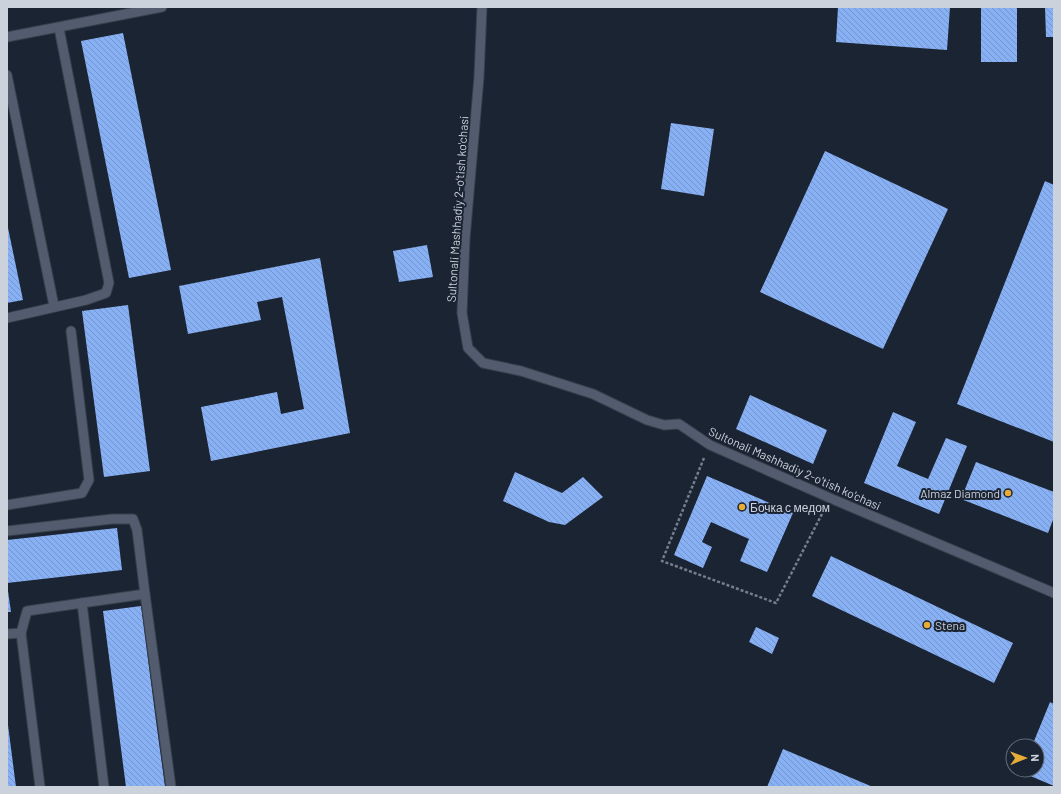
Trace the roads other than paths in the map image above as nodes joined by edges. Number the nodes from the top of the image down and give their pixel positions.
1 (162, 7) edge
2 (482, 7) edge
3 (60, 28) junction
4 (7, 37) edge
5 (7, 75) edge
6 (54, 306) junction
7 (7, 318) edge
8 (71, 331) dead end
9 (7, 505) edge
10 (7, 531) edge
11 (1054, 593) edge
12 (146, 594) junction
13 (82, 603) junction
14 (21, 633) junction
15 (7, 634) edge
16 (40, 787) edge
17 (104, 787) edge
18 (172, 787) edge

1 - 3 lane
2 - 11 lane, Sultonali Mashhadiy 2-o'tish ko'chasi
3 - 4 lane
3 - 6 lane
5 - 6 lane
6 - 7 lane
8 - 9 lane
10 - 12 lane
12 - 13 lane
12 - 18 lane
13 - 14 lane
13 - 17 lane
14 - 15 lane
14 - 16 lane

